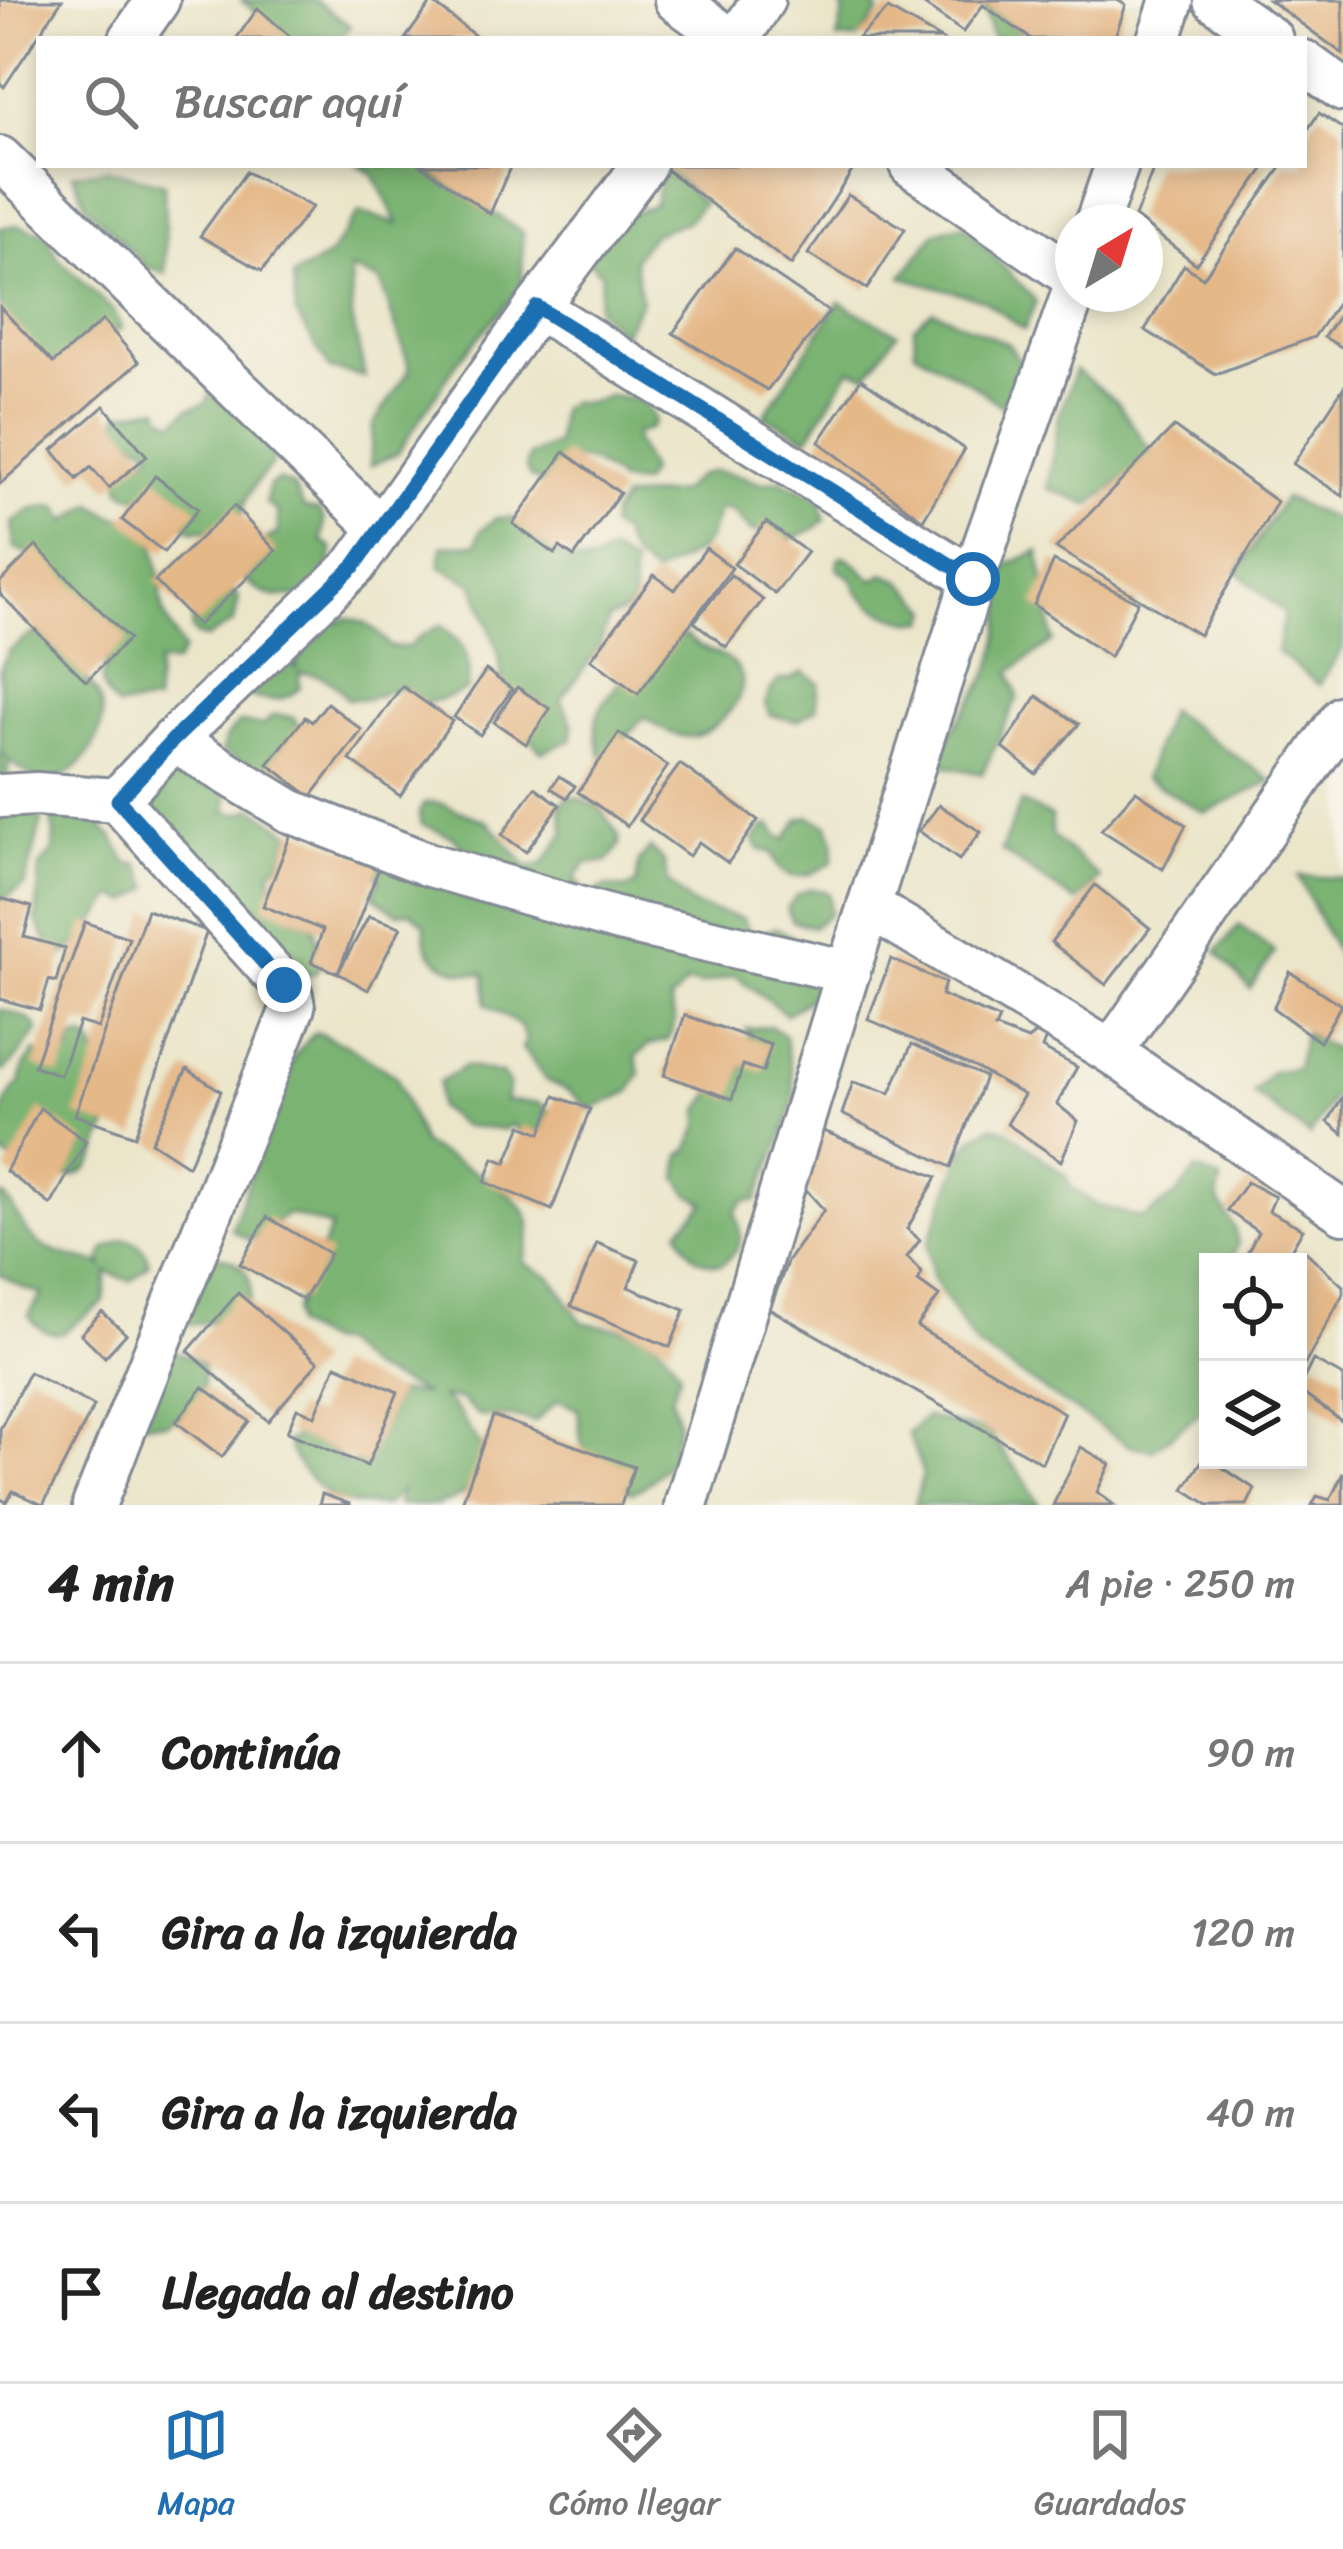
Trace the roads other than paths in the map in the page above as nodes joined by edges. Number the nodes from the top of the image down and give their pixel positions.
1 (158, 0) edge
2 (676, 0) edge
3 (763, 0) edge
4 (1172, 0) edge
5 (1216, 0) edge
6 (133, 36) edge
7 (730, 36) edge
8 (736, 36) edge
9 (1160, 36) edge
10 (1267, 36) edge
11 (1307, 64) edge
12 (1343, 90) edge
13 (0, 158) edge
14 (642, 168) edge
15 (915, 168) edge
16 (1116, 168) edge
17 (25, 189) edge
18 (1103, 204) edge
19 (1055, 265) edge
20 (537, 307) junction
21 (1067, 312) edge
22 (381, 529) junction
23 (973, 579) junction
24 (1343, 717) edge
25 (173, 740) junction
26 (0, 796) edge
27 (118, 800) junction
28 (868, 906) junction
29 (848, 972) junction
30 (1111, 1052) junction
31 (1343, 1212) edge
32 (94, 1505) edge
33 (686, 1505) edge

1 - 6 street
2 - 7 street
3 - 8 street
4 - 9 street
5 - 10 street
11 - 12 street
13 - 17 street
14 - 20 street
15 - 19 street
16 - 18 street
17 - 22 street
20 - 22 street
20 - 23 street
21 - 23 street
22 - 25 street
23 - 28 street
24 - 30 street
25 - 27 street
25 - 29 street
26 - 27 street
27 - 32 street
28 - 29 street
28 - 30 street
29 - 33 street
30 - 31 street

